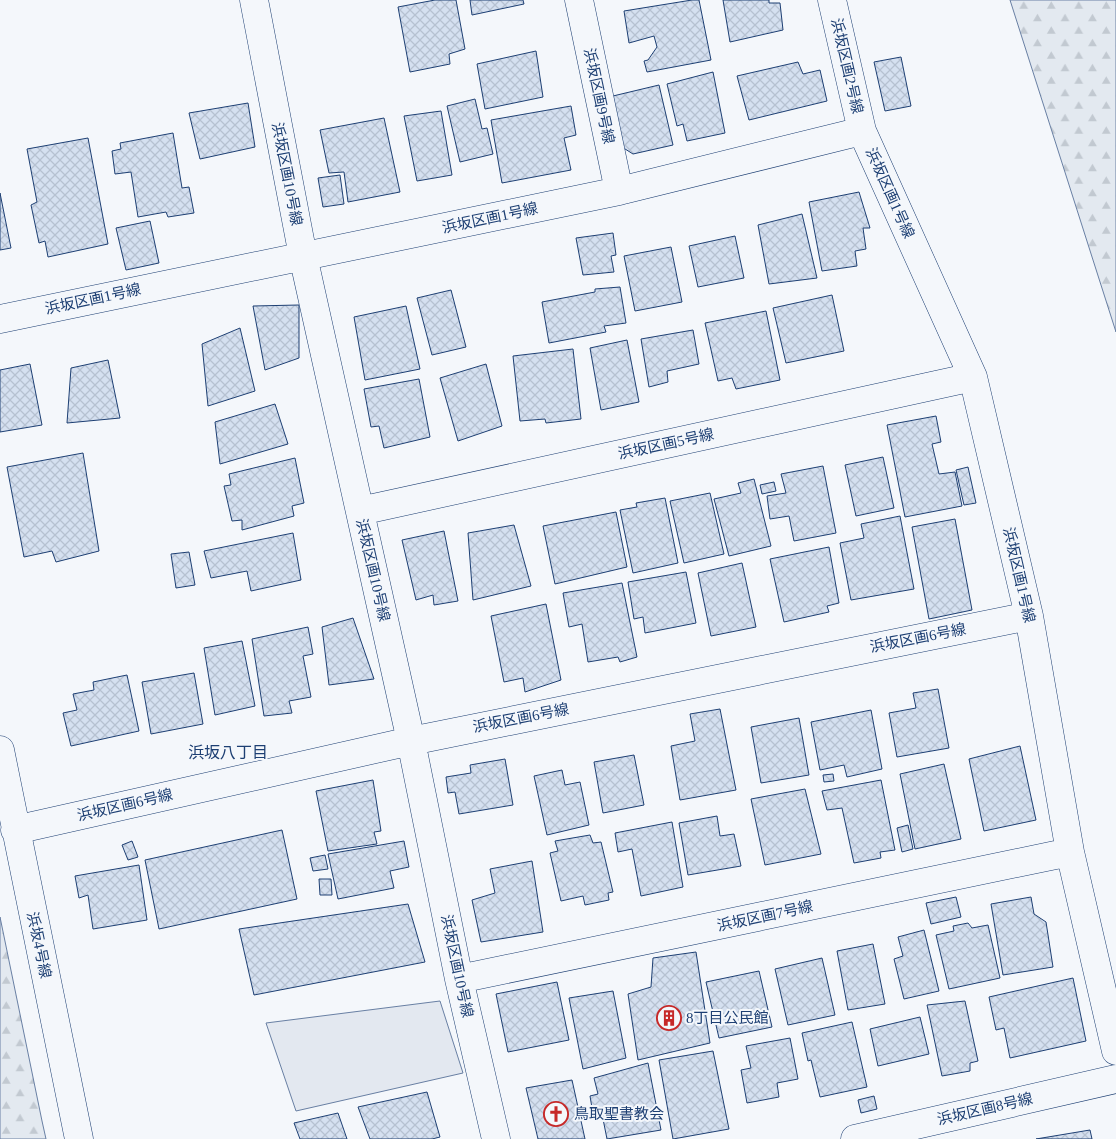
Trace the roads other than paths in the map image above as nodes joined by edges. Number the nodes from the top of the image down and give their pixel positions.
1 (254, 0) edge
2 (579, 0) edge
3 (832, 0) edge
4 (862, 131) junction
5 (619, 191) junction
6 (303, 256) junction
7 (0, 319) edge
8 (972, 377) junction
9 (360, 511) junction
10 (1029, 616) junction
11 (411, 740) junction
12 (0, 750) edge
13 (15, 830) junction
14 (1070, 852) junction
15 (459, 979) junction
16 (1116, 1050) edge
17 (1116, 1079) edge
18 (79, 1139) edge
19 (496, 1139) edge
20 (855, 1139) edge

1 - 6 street, 浜坂区画10号線
2 - 5 street, 浜坂区画9号線
3 - 4 street, 浜坂区画2号線
4 - 5 street, 浜坂区画1号線
4 - 8 street, 浜坂区画1号線
5 - 6 street, 浜坂区画1号線
6 - 7 street, 浜坂区画1号線
6 - 9 street, 浜坂区画10号線
8 - 9 street, 浜坂区画5号線
8 - 10 street, 浜坂区画1号線
9 - 11 street, 浜坂区画10号線
10 - 11 street, 浜坂区画6号線
10 - 14 street, 浜坂区画1号線
11 - 13 street, 浜坂区画6号線
11 - 15 street, 浜坂区画10号線
12 - 13 street, 浜坂4号線
13 - 18 street, 浜坂4号線
14 - 15 street, 浜坂区画7号線
14 - 16 street, 浜坂区画1号線
15 - 19 street, 浜坂区画10号線
17 - 20 street, 浜坂区画8号線

